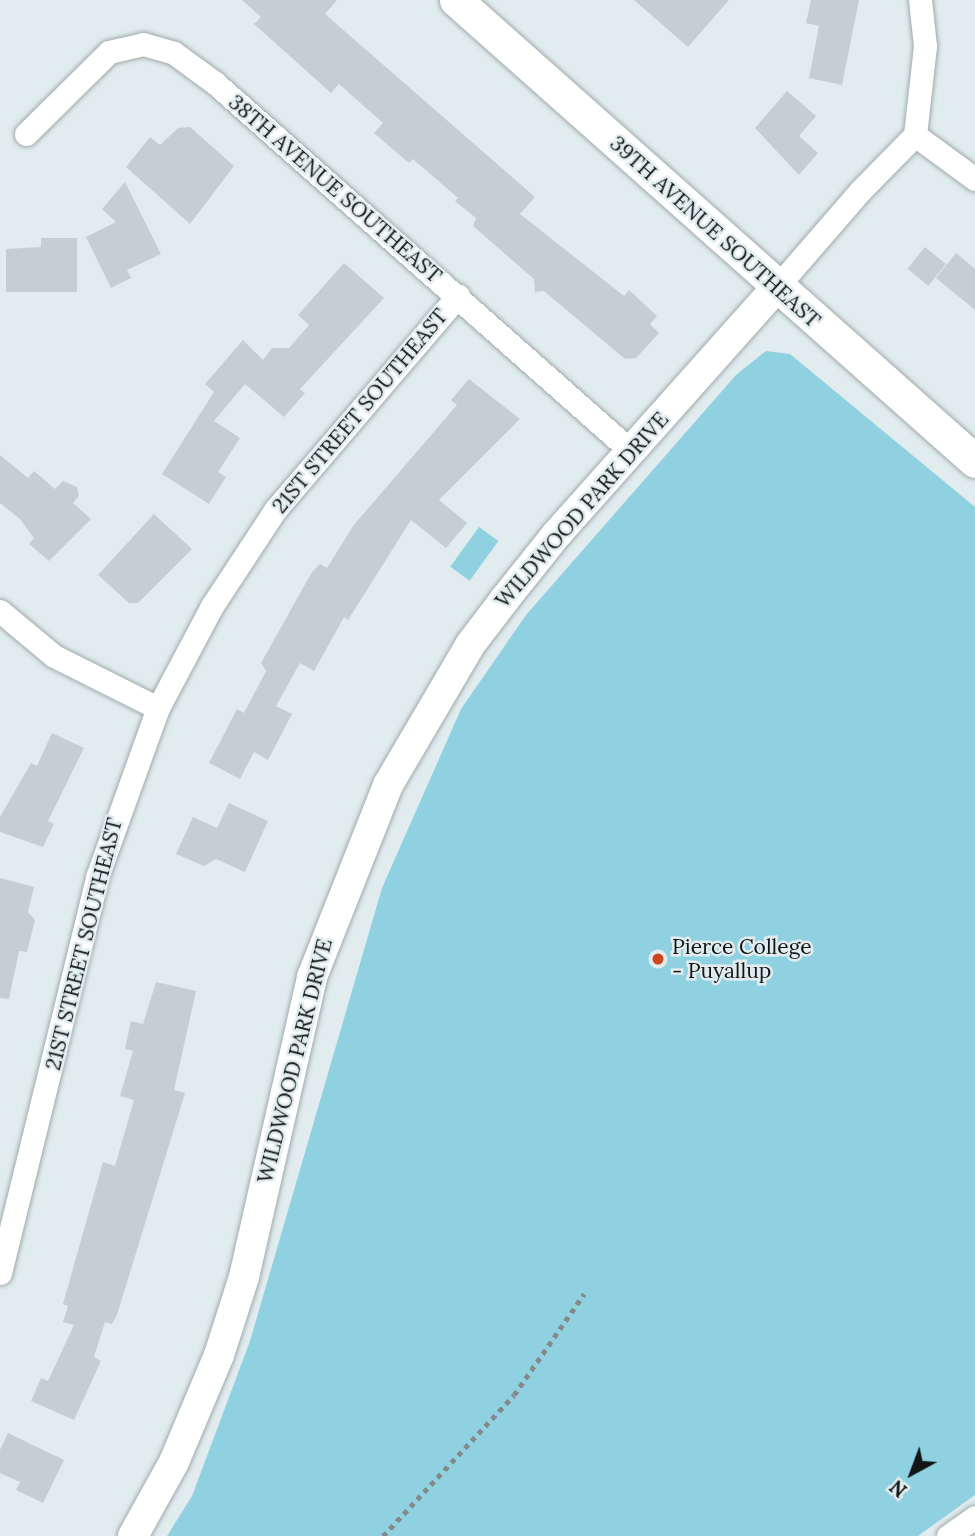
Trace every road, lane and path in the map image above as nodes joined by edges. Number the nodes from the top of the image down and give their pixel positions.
1 (456, 0) edge
2 (920, 0) edge
3 (26, 134) dead end
4 (915, 135) junction
5 (975, 179) edge
6 (776, 288) junction
7 (458, 296) junction
8 (632, 452) junction
9 (975, 461) edge
10 (0, 611) edge
11 (158, 708) junction
12 (0, 1273) edge
13 (584, 1294) dead end
14 (975, 1517) edge
15 (133, 1536) edge
16 (383, 1536) edge
17 (948, 1536) edge

1 - 6 main road, 39TH AVENUE SOUTHEAST
2 - 4 street
3 - 7 street, 38TH AVENUE SOUTHEAST
4 - 5 street
4 - 6 street
6 - 8 street, WILDWOOD PARK DRIVE
6 - 9 main road, 39TH AVENUE SOUTHEAST
7 - 8 street, 38TH AVENUE SOUTHEAST
7 - 11 street, 21ST STREET SOUTHEAST
8 - 15 street, WILDWOOD PARK DRIVE
10 - 11 street
11 - 12 street, 21ST STREET SOUTHEAST
13 - 16 path
14 - 17 street

